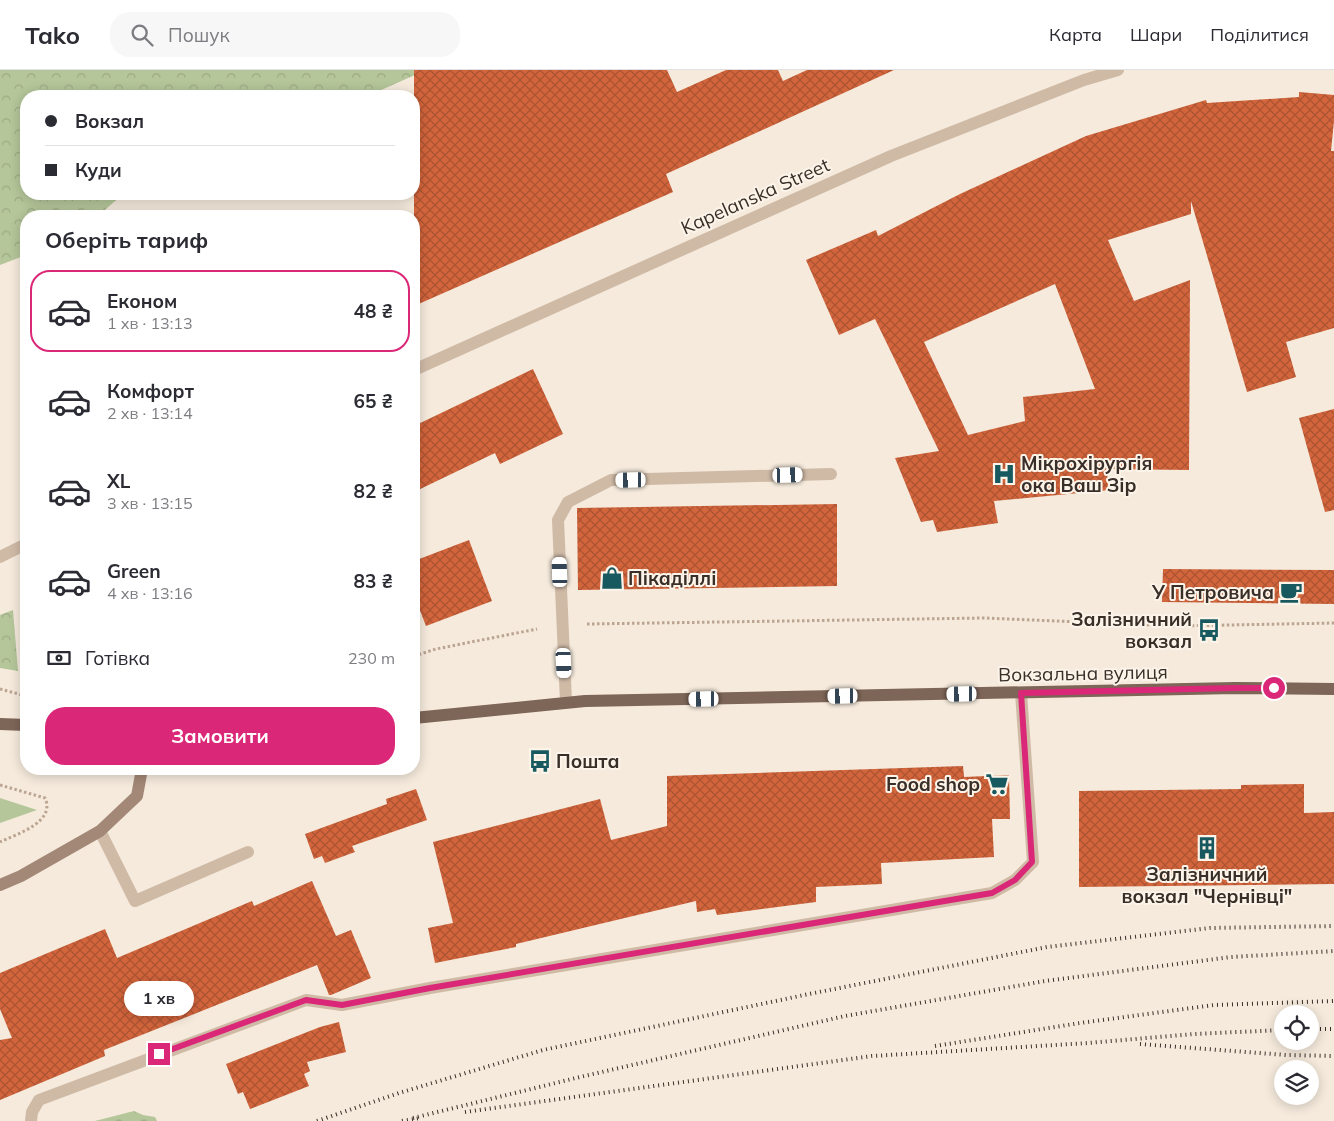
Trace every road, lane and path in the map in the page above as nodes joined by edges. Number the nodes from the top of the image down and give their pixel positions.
1 (1118, 70) edge
2 (420, 367) edge
3 (831, 474) dead end
4 (20, 547) edge
5 (0, 557) edge
6 (563, 624) junction
7 (1334, 624) edge
8 (420, 654) edge
9 (0, 689) edge
10 (1334, 689) edge
11 (1021, 693) junction
12 (20, 694) edge
13 (566, 702) junction
14 (420, 717) edge
15 (0, 724) edge
16 (20, 725) edge
17 (141, 775) edge
18 (0, 785) edge
19 (100, 831) junction
20 (0, 842) edge
21 (248, 852) dead end
22 (0, 885) edge
23 (31, 1121) edge

1 - 2 street, Kapelanska Street
3 - 6 street
4 - 5 street
6 - 7 path
6 - 8 path
6 - 13 street
9 - 12 path
10 - 11 main road, Вокзальна вулиця
11 - 13 main road, Вокзальна вулиця
11 - 23 street
13 - 14 main road, Вокзальна вулиця
15 - 16 main road
17 - 19 street
18 - 20 path
19 - 21 street
19 - 22 street

